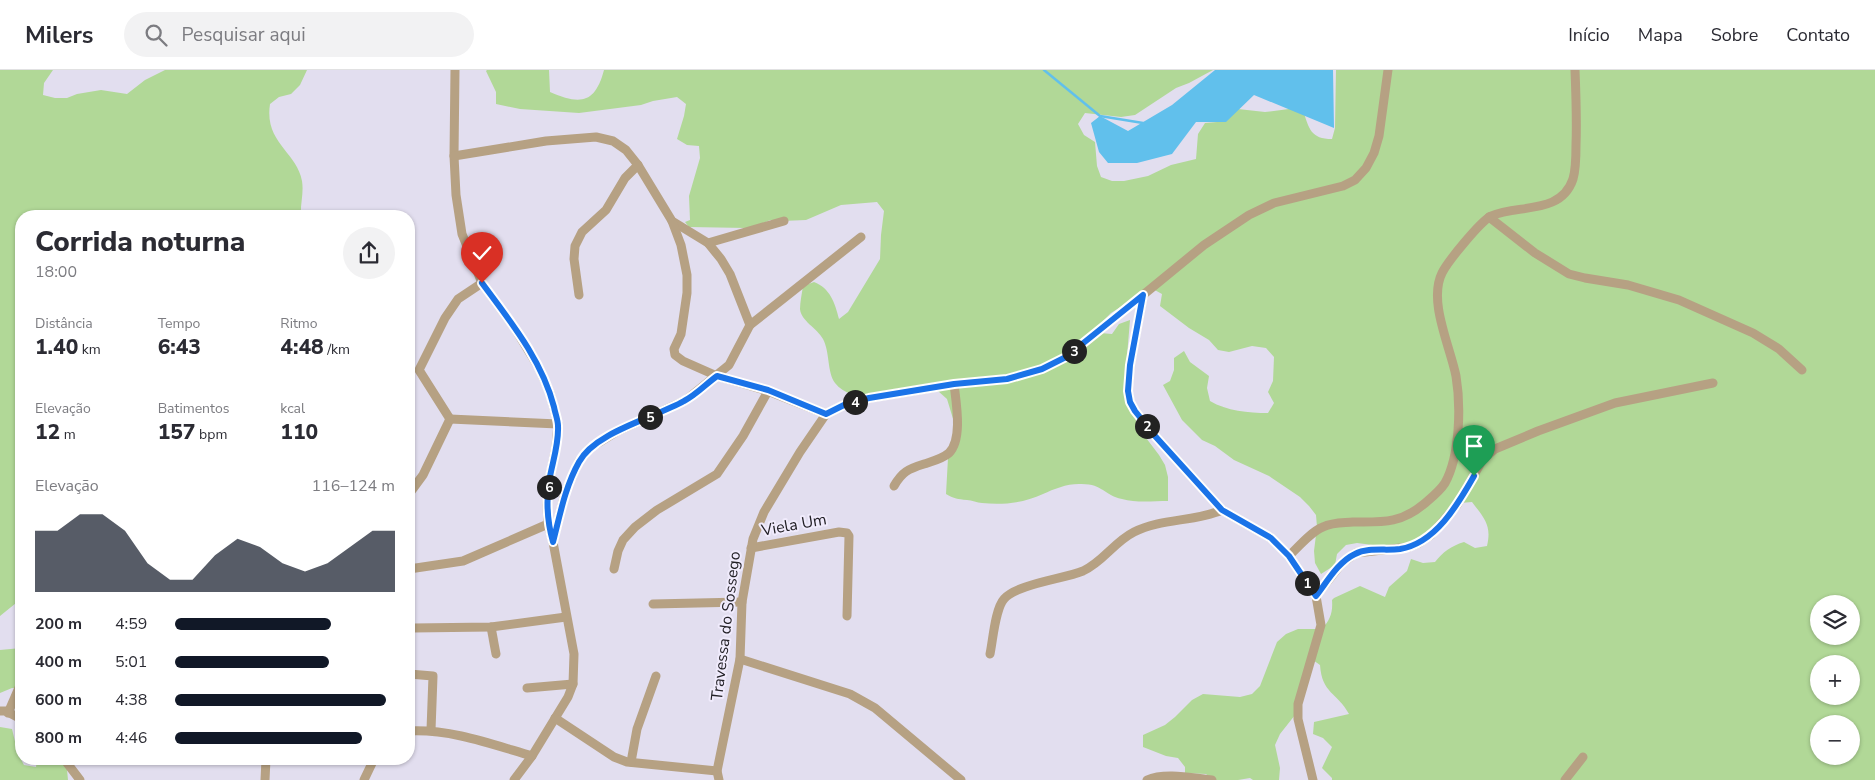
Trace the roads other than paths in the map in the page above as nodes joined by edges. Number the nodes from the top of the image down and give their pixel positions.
1 (455, 70) edge
2 (1388, 70) edge
3 (1575, 70) edge
4 (454, 156) junction
5 (638, 165) junction
6 (1489, 217) junction
7 (672, 221) junction
8 (784, 221) dead end
9 (861, 237) dead end
10 (708, 243) junction
11 (482, 283) junction
12 (579, 295) dead end
13 (1143, 295) junction
14 (750, 325) junction
15 (415, 370) edge
16 (419, 370) junction
17 (1802, 370) dead end
18 (717, 376) junction
19 (1713, 383) dead end
20 (954, 384) junction
21 (768, 390) junction
22 (826, 414) junction
23 (450, 419) junction
24 (558, 424) junction
25 (415, 486) edge
26 (894, 486) dead end
27 (1222, 510) junction
28 (548, 524) junction
29 (553, 542) junction
30 (751, 548) junction
31 (1289, 556) junction
32 (415, 568) edge
33 (614, 569) dead end
34 (1316, 596) junction
35 (742, 602) junction
36 (653, 604) dead end
37 (847, 616) dead end
38 (566, 617) junction
39 (491, 627) junction
40 (415, 628) edge
41 (496, 654) dead end
42 (990, 654) dead end
43 (740, 659) junction
44 (415, 674) edge
45 (656, 676) dead end
46 (573, 684) junction
47 (526, 688) dead end
48 (15, 693) edge
49 (4, 712) edge
50 (555, 718) junction
51 (431, 730) junction
52 (415, 731) edge
53 (532, 756) junction
54 (1582, 757) dead end
55 (632, 762) junction
56 (69, 765) edge
57 (266, 765) edge
58 (371, 765) edge
59 (718, 775) edge
60 (80, 780) edge
61 (265, 780) edge
62 (364, 780) edge
63 (514, 780) edge
64 (960, 780) edge
65 (1147, 780) edge
66 (1212, 780) edge
67 (1313, 780) edge
68 (1565, 780) edge

1 - 4 street
2 - 13 street
3 - 6 street
4 - 5 street
4 - 11 street
5 - 7 street
5 - 12 street
6 - 17 street
6 - 31 street
7 - 10 street
7 - 18 street
8 - 10 street
9 - 14 street
10 - 14 street
11 - 16 street
11 - 24 street
13 - 20 street
13 - 27 street
14 - 18 street
15 - 16 street
16 - 23 street
18 - 21 street
18 - 29 street
19 - 34 street
20 - 22 street
20 - 26 street
21 - 22 street
21 - 33 street
22 - 30 street, Travessa do Sossego
23 - 24 street
23 - 25 street
24 - 28 street
27 - 31 street
27 - 42 street
28 - 29 street
28 - 32 street
29 - 38 street
30 - 35 street, Travessa do Sossego
30 - 37 street, Viela Um
31 - 34 street
34 - 67 street
35 - 36 street
35 - 43 street, Travessa do Sossego
38 - 39 street
38 - 46 street
39 - 40 street
39 - 41 street
43 - 59 street, Travessa do Sossego
43 - 64 street
44 - 51 street
45 - 55 street
46 - 47 street
46 - 50 street
48 - 49 street
50 - 53 street
50 - 55 street, Travessa do Sossego
51 - 52 street
51 - 53 street
53 - 63 street
54 - 68 street
55 - 59 street, Travessa do Sossego
56 - 60 street
57 - 61 street
58 - 62 street
65 - 66 street

